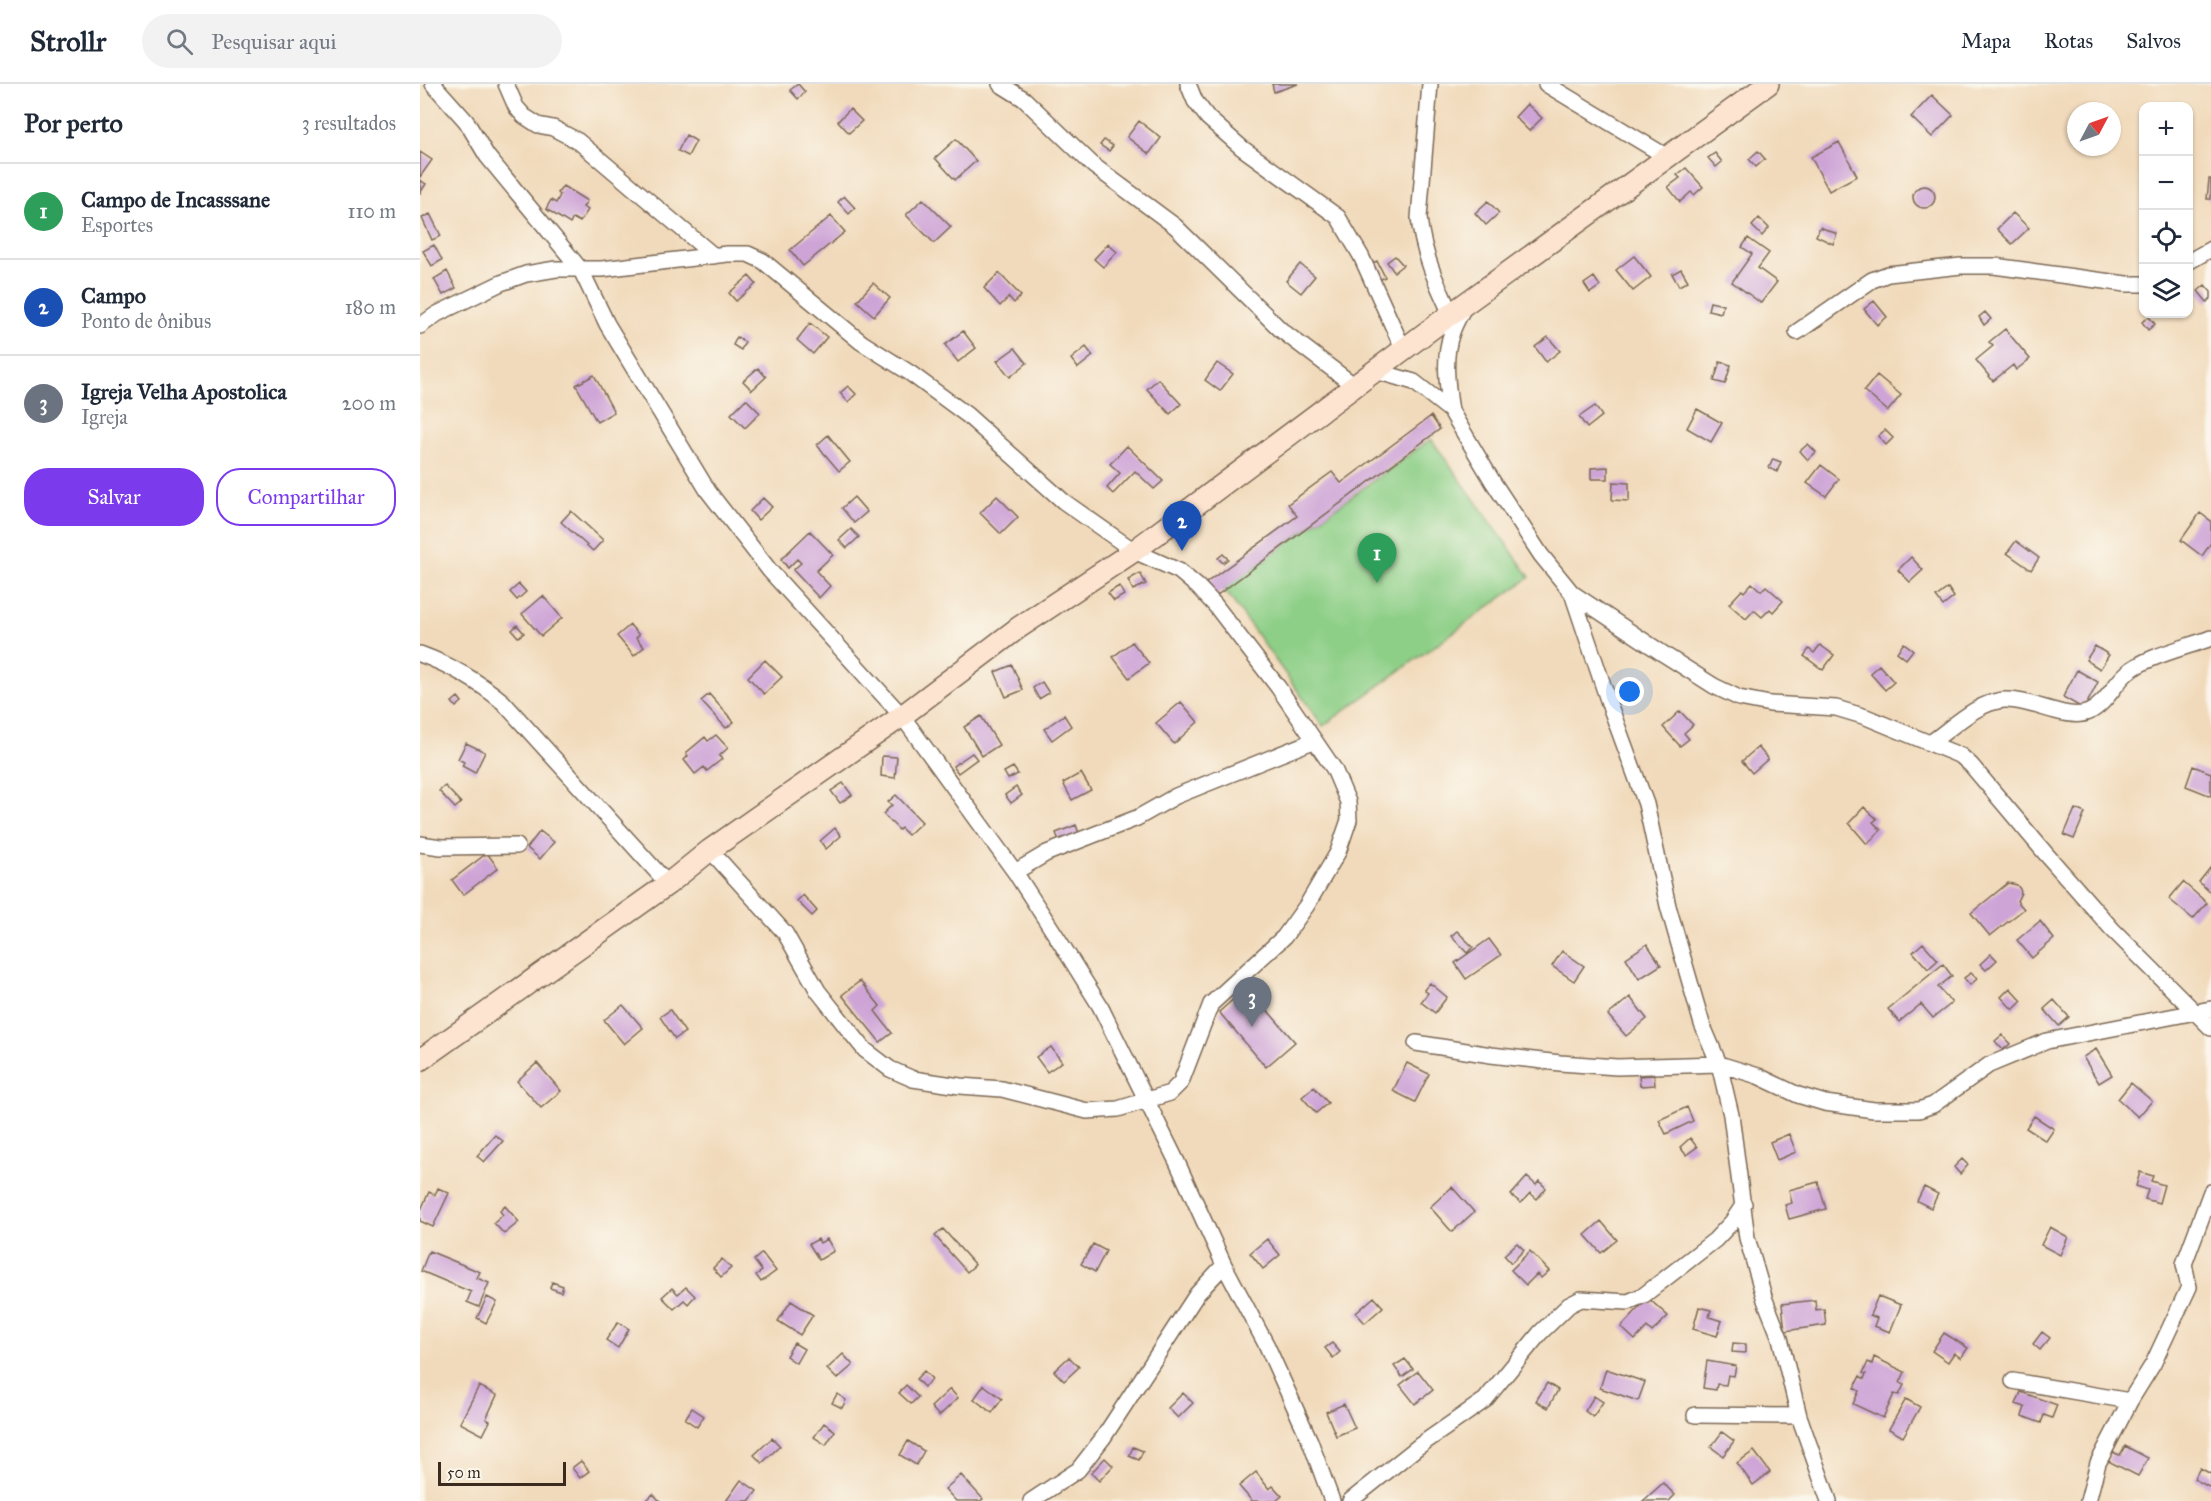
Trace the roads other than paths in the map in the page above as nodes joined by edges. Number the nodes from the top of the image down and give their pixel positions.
1 (433, 84) edge
2 (506, 84) edge
3 (1000, 84) edge
4 (1188, 84) edge
5 (1430, 84) edge
6 (1546, 84) edge
7 (1768, 84) edge
8 (1667, 157) junction
9 (2211, 249) edge
10 (714, 256) junction
11 (2193, 259) edge
12 (581, 270) junction
13 (2139, 284) edge
14 (1459, 309) junction
15 (420, 326) edge
16 (1797, 332) dead end
17 (1404, 351) junction
18 (1376, 371) junction
19 (1356, 387) junction
20 (1451, 411) junction
21 (1134, 551) junction
22 (1572, 593) junction
23 (2211, 638) edge
24 (420, 654) edge
25 (902, 716) junction
26 (1313, 741) junction
27 (1930, 743) junction
28 (420, 844) edge
29 (517, 846) dead end
30 (710, 850) junction
31 (1015, 872) junction
32 (668, 884) junction
33 (2211, 1009) edge
34 (2194, 1011) junction
35 (2211, 1028) edge
36 (1416, 1043) dead end
37 (420, 1060) edge
38 (1719, 1064) junction
39 (1146, 1100) junction
40 (2211, 1192) edge
41 (1744, 1204) junction
42 (1224, 1265) junction
43 (2013, 1381) dead end
44 (2130, 1401) junction
45 (1695, 1415) dead end
46 (1799, 1416) junction
47 (1031, 1501) edge
48 (1332, 1501) edge
49 (1350, 1501) edge
50 (1828, 1501) edge
51 (2088, 1501) edge

1 - 12 street
2 - 10 street
3 - 19 street
4 - 17 street
5 - 14 street
6 - 8 street
7 - 8 street
8 - 14 street
9 - 11 street
10 - 12 street
10 - 21 street
12 - 15 street
12 - 25 street
13 - 16 street
14 - 17 street
14 - 20 street
17 - 18 street
18 - 19 street
18 - 20 street
19 - 21 street
20 - 22 street
21 - 25 street
21 - 26 street
22 - 27 street
22 - 38 street
23 - 27 street
24 - 32 street
25 - 30 street
25 - 31 street
26 - 31 street
26 - 39 street
27 - 34 street
28 - 29 street
30 - 32 street
30 - 39 street
31 - 39 street
32 - 37 street
33 - 34 street
34 - 35 street
34 - 38 street
36 - 38 street
38 - 41 street
39 - 42 street
40 - 44 street
41 - 46 street
41 - 49 street
42 - 47 street
42 - 48 street
43 - 44 street
44 - 51 street
45 - 46 street
46 - 50 street

